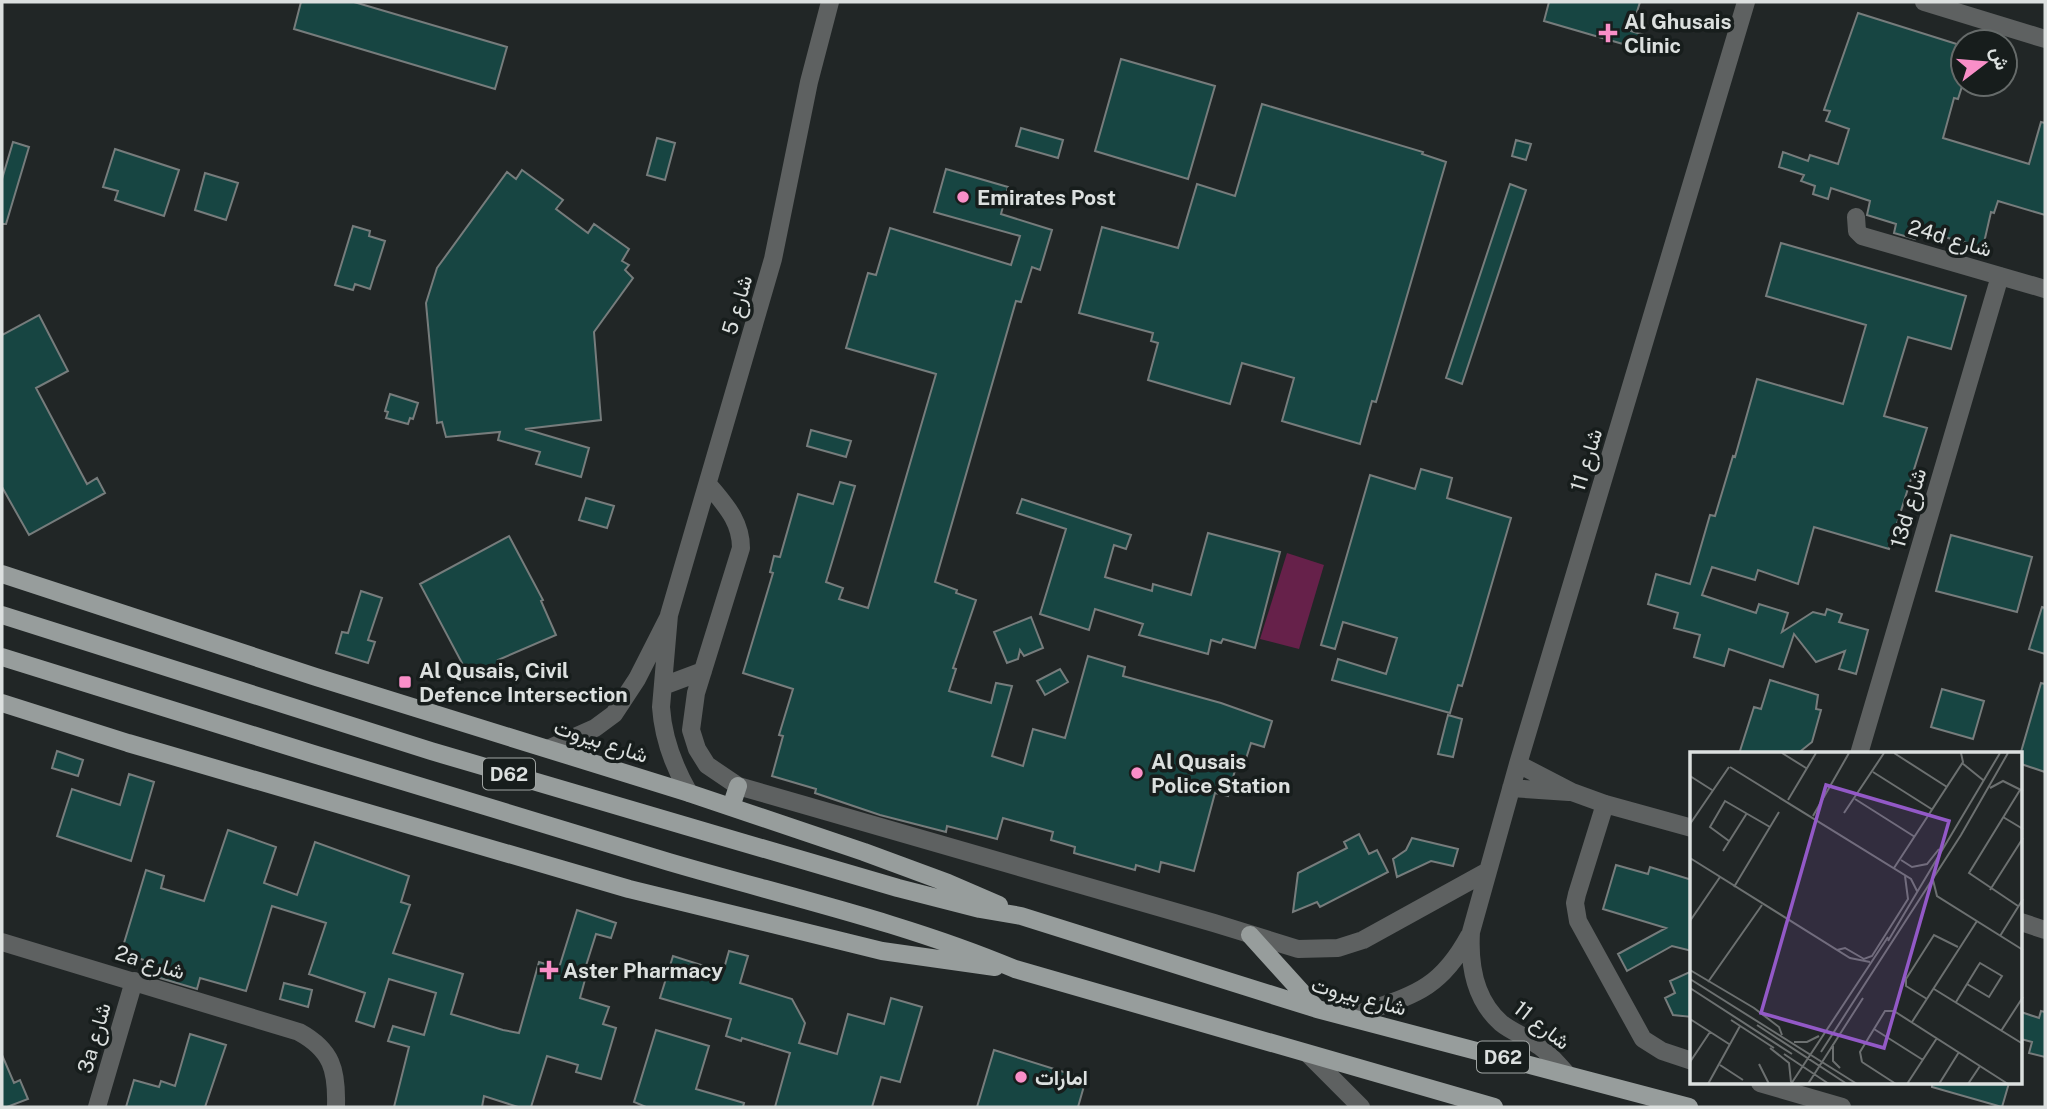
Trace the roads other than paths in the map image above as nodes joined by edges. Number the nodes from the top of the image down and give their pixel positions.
1 (830, 2) edge
2 (1746, 2) edge
3 (1924, 2) edge
4 (2045, 39) edge
5 (1856, 217) dead end
6 (2000, 276) junction
7 (2045, 289) edge
8 (708, 484) junction
9 (5, 574) edge
10 (2, 615) edge
11 (669, 615) junction
12 (2, 657) edge
13 (703, 671) junction
14 (663, 686) junction
15 (2, 704) edge
16 (550, 748) junction
17 (1861, 752) edge
18 (1518, 764) junction
19 (738, 786) junction
20 (1511, 788) junction
21 (1572, 792) junction
22 (689, 793) junction
23 (1605, 804) junction
24 (731, 807) junction
25 (1690, 827) edge
26 (1488, 871) junction
27 (1021, 916) junction
28 (2022, 922) edge
29 (2045, 930) edge
30 (1471, 932) junction
31 (1250, 934) junction
32 (2, 942) edge
33 (1015, 969) junction
34 (134, 981) junction
35 (1317, 1009) junction
36 (1349, 1017) junction
37 (1309, 1055) junction
38 (1690, 1060) edge
39 (1566, 1073) junction
40 (1763, 1084) edge
41 (97, 1107) edge
42 (335, 1107) edge
43 (1361, 1107) edge
44 (1494, 1107) edge
45 (1689, 1107) edge
46 (1842, 1107) edge

1 - 8 street, شارع 5
2 - 18 street, شارع 11
3 - 4 street
5 - 6 street, 24d شارع
6 - 7 street, 24d شارع
6 - 17 street, 13d شارع
8 - 11 street, شارع 5
8 - 13 street
9 - 16 main road, شارع بيروت / D62
10 - 27 main road, شارع بيروت / D62
11 - 14 street, شارع 5
11 - 16 street, شارع 5
12 - 33 main road, D62
13 - 14 street
13 - 19 street
14 - 22 street, شارع 5
15 - 33 main road, D62
16 - 22 main road, شارع بيروت / D62
18 - 20 street, شارع 11
18 - 21 street
19 - 24 main road
19 - 31 street
20 - 21 street
20 - 26 street, شارع 11
21 - 23 street
22 - 24 main road, شارع بيروت / D62
23 - 25 street
23 - 38 street
24 - 27 main road, شارع بيروت / D62
26 - 30 street, شارع 11
26 - 31 street
27 - 35 main road, شارع بيروت / D62
28 - 29 street
30 - 36 street, شارع 11
30 - 39 street, شارع 11
31 - 35 main road
32 - 34 street, 2a شارع
33 - 37 main road, D62
34 - 41 street, 3a شارع
34 - 42 street, 2a شارع
35 - 36 main road, شارع بيروت / D62
36 - 39 main road, شارع بيروت / D62
37 - 43 street
37 - 44 main road, D62
39 - 45 main road, شارع بيروت / D62
40 - 46 street

